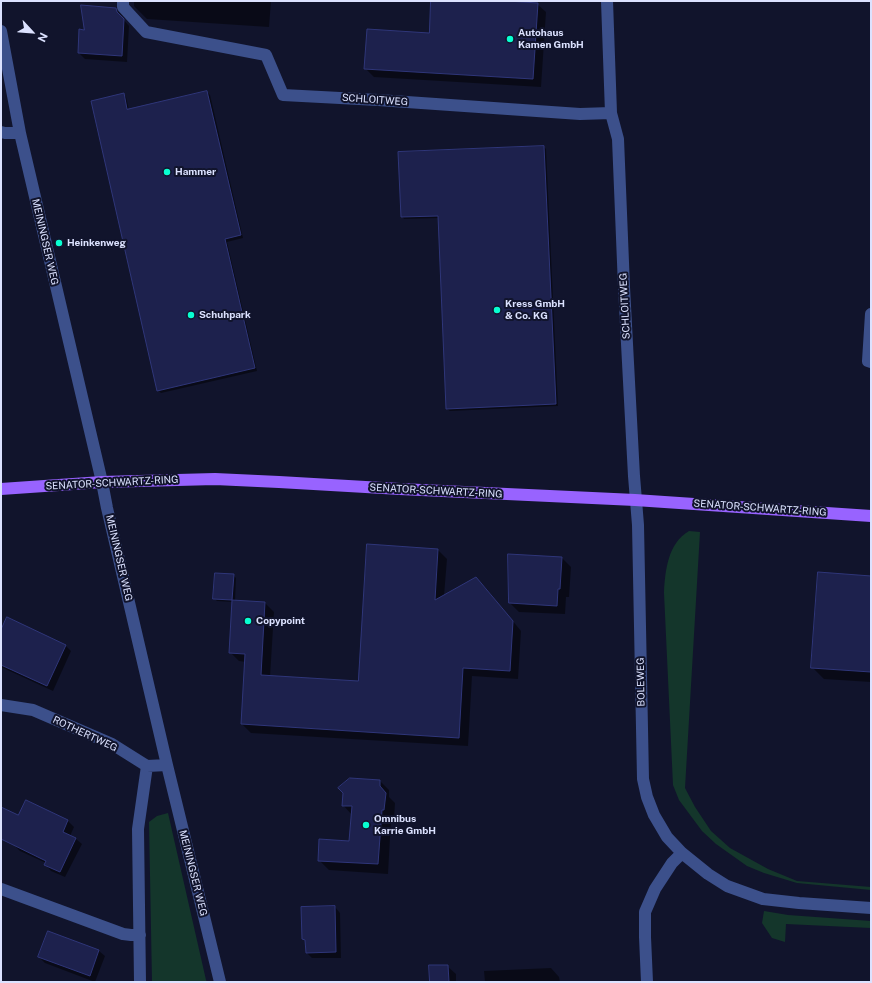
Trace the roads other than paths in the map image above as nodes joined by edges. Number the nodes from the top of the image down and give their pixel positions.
1 (123, 1) edge
2 (607, 1) edge
3 (1, 31) edge
4 (611, 113) junction
5 (1, 132) edge
6 (20, 133) junction
7 (871, 314) edge
8 (871, 362) edge
9 (102, 482) junction
10 (1, 489) edge
11 (636, 500) junction
12 (871, 516) edge
13 (1, 706) edge
14 (167, 765) junction
15 (147, 766) junction
16 (682, 853) junction
17 (1, 889) edge
18 (871, 908) edge
19 (140, 935) junction
20 (140, 982) edge
21 (220, 982) edge
22 (648, 982) edge

1 - 4 street, SCHLOITWEG
2 - 4 street, SCHLOITWEG
3 - 6 street, MEININGSER WEG
4 - 11 street, SCHLOITWEG
5 - 6 street
6 - 9 street, MEININGSER WEG
7 - 8 street
9 - 10 main road, SENATOR-SCHWARTZ-RING
9 - 11 main road, SENATOR-SCHWARTZ-RING
9 - 14 street, MEININGSER WEG
11 - 12 main road, SENATOR-SCHWARTZ-RING
11 - 16 street, BOLEWEG
13 - 15 street, ROTHERTWEG
14 - 15 street
14 - 21 street, MEININGSER WEG
15 - 19 street
16 - 18 street, BOLEWEG
16 - 22 street
17 - 19 street
19 - 20 street

